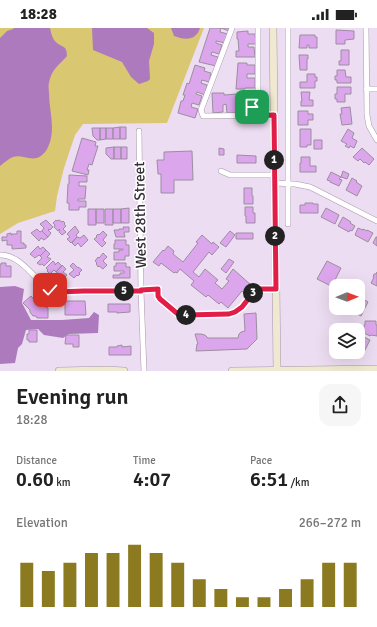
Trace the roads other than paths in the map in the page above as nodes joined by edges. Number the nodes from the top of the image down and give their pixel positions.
1 (232, 28) edge
2 (258, 28) edge
3 (273, 28) edge
4 (288, 28) edge
5 (366, 28) edge
6 (366, 89) junction
7 (377, 89) edge
8 (274, 115) junction
9 (251, 116) junction
10 (139, 131) dead end
11 (377, 140) edge
12 (221, 171) dead end
13 (274, 175) junction
14 (274, 183) junction
15 (288, 184) junction
16 (377, 221) edge
17 (288, 224) dead end
18 (0, 255) edge
19 (276, 289) junction
20 (141, 291) junction
21 (377, 369) edge
22 (277, 370) edge
23 (59, 371) edge
24 (107, 371) edge
25 (124, 371) edge
26 (144, 371) edge
27 (232, 371) edge

1 - 9 street
2 - 9 street
3 - 8 main road
4 - 15 street
5 - 6 street
6 - 7 street
6 - 11 street
8 - 9 street
8 - 13 main road
10 - 20 street, West 28th Street
12 - 13 street
13 - 14 main road
14 - 15 street
14 - 19 main road
15 - 16 street
15 - 17 street
18 - 20 street
19 - 20 street
19 - 22 main road
20 - 26 street, West 28th Street
21 - 22 main road
22 - 27 main road
23 - 24 main road
24 - 25 main road

